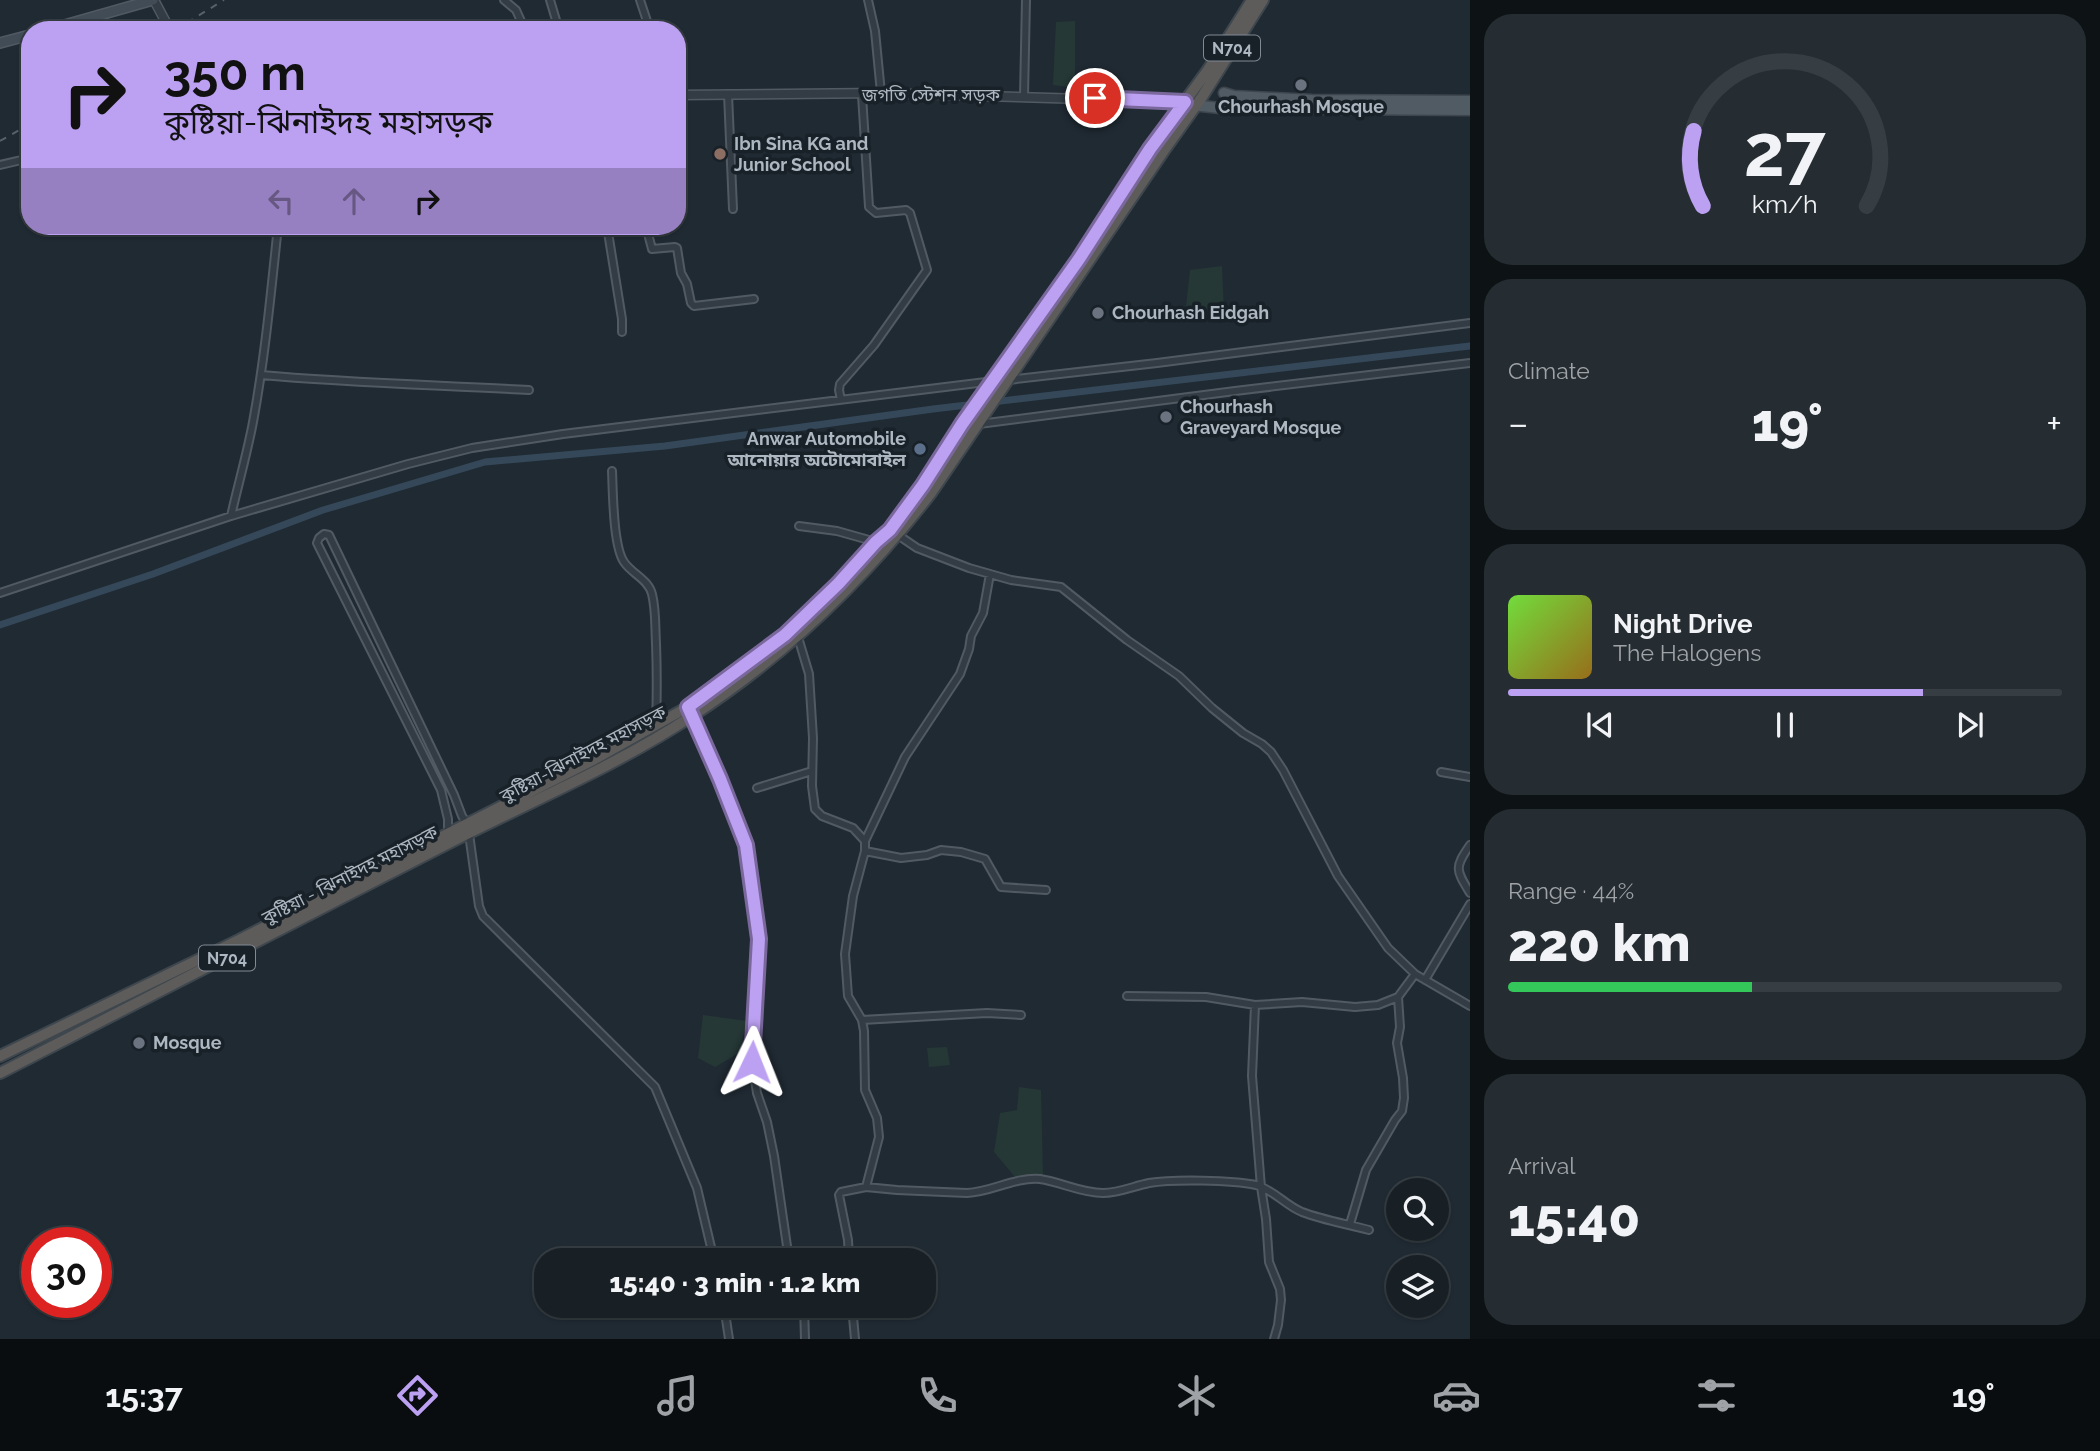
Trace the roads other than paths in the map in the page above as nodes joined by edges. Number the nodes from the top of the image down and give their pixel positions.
1 (153, 0) edge
2 (503, 0) edge
3 (550, 0) edge
4 (640, 0) edge
5 (868, 0) edge
6 (1026, 0) edge
7 (1252, 0) edge
8 (1263, 0) edge
9 (79, 21) edge
10 (165, 21) edge
11 (521, 21) edge
12 (556, 21) edge
13 (647, 21) edge
14 (21, 37) edge
15 (0, 43) edge
16 (1210, 75) junction
17 (881, 93) junction
18 (1224, 93) junction
19 (727, 94) junction
20 (862, 94) junction
21 (686, 95) edge
22 (1024, 96) junction
23 (1470, 101) edge
24 (1190, 104) junction
25 (1453, 105) junction
26 (1220, 108) junction
27 (1470, 110) edge
28 (21, 160) edge
29 (0, 165) edge
30 (733, 209) dead end
31 (277, 235) edge
32 (608, 235) edge
33 (648, 235) edge
34 (1079, 267) junction
35 (754, 299) dead end
36 (1470, 323) edge
37 (622, 332) dead end
38 (1470, 363) edge
39 (261, 375) junction
40 (992, 381) junction
41 (1006, 384) junction
42 (529, 390) dead end
43 (841, 400) junction
44 (978, 423) junction
45 (612, 471) dead end
46 (231, 516) junction
47 (799, 526) dead end
48 (894, 533) junction
49 (876, 542) junction
50 (990, 574) junction
51 (0, 593) edge
52 (796, 631) junction
53 (690, 712) junction
54 (656, 726) junction
55 (813, 771) junction
56 (1441, 772) dead end
57 (1470, 777) edge
58 (757, 788) dead end
59 (466, 830) junction
60 (451, 836) junction
61 (865, 841) junction
62 (1470, 845) edge
63 (865, 851) junction
64 (1046, 890) dead end
65 (1470, 893) edge
66 (1470, 904) edge
67 (1415, 974) junction
68 (1425, 980) junction
69 (1127, 996) dead end
70 (1398, 998) junction
71 (1255, 1005) junction
72 (1470, 1006) edge
73 (1021, 1016) dead end
74 (862, 1020) junction
75 (0, 1056) edge
76 (0, 1073) edge
77 (866, 1187) junction
78 (1261, 1187) junction
79 (1350, 1224) junction
80 (1369, 1230) dead end
81 (710, 1248) edge
82 (787, 1248) edge
83 (848, 1248) edge
84 (725, 1318) edge
85 (804, 1318) edge
86 (853, 1318) edge
87 (729, 1339) edge
88 (805, 1339) edge
89 (855, 1339) edge
90 (1274, 1339) edge

1 - 9 main road
1 - 10 street
2 - 11 street
3 - 12 street
4 - 13 street
5 - 17 street
6 - 22 street
7 - 16 highway, কুষ্টিয়া-ঝিনাইদহ মহাসড়ক / N704
8 - 16 highway, কুষ্টিয়া-ঝিনাইদহ মহাসড়ক / N704
14 - 15 main road
16 - 18 main road
16 - 24 highway, কুষ্টিয়া-ঝিনাইদহ মহাসড়ক / N704
17 - 20 street, জগতি স্টেশন সড়ক
17 - 22 street, জগতি স্টেশন সড়ক
18 - 25 main road
18 - 26 main road
19 - 20 street, জগতি স্টেশন সড়ক
19 - 21 street, জগতি স্টেশন সড়ক
19 - 30 street
20 - 43 street
22 - 24 street, জগতি স্টেশন সড়ক
23 - 25 main road
24 - 26 main road
24 - 34 highway, কুষ্টিয়া-ঝিনাইদহ মহাসড়ক / N704
25 - 26 main road
25 - 27 main road
28 - 29 street
31 - 39 street
32 - 37 street
33 - 35 street
34 - 40 highway, কুষ্টিয়া-ঝিনাইদহ মহাসড়ক / N704
34 - 41 highway, কুষ্টিয়া-ঝিনাইদহ মহাসড়ক / N704
36 - 41 street
38 - 44 street
39 - 42 street
39 - 46 street
40 - 41 street
40 - 43 street
40 - 48 highway, কুষ্টিয়া-ঝিনাইদহ মহাসড়ক / N704
41 - 44 highway, কুষ্টিয়া-ঝিনাইদহ মহাসড়ক / N704
43 - 46 street
44 - 48 highway, কুষ্টিয়া-ঝিনাইদহ মহাসড়ক / N704
45 - 54 street
46 - 51 street
47 - 49 street
48 - 49 highway, কুষ্টিয়া-ঝিনাইদহ মহাসড়ক / N704
48 - 50 street
48 - 52 highway, কুষ্টিয়া-ঝিনাইদহ মহাসড়ক / N704
49 - 52 highway, কুষ্টিয়া-ঝিনাইদহ মহাসড়ক / N704
50 - 61 street
50 - 67 street
52 - 53 highway, কুষ্টিয়া-ঝিনাইদহ মহাসড়ক / N704
52 - 55 street
53 - 54 highway, কুষ্টিয়া-ঝিনাইদহ মহাসড়ক / N704
53 - 59 highway, কুষ্টিয়া-ঝিনাইদহ মহাসড়ক / N704
53 - 82 street
54 - 59 highway, কুষ্টিয়া-ঝিনাইদহ মহাসড়ক / N704
55 - 58 street
55 - 61 street
56 - 57 street
59 - 60 highway, কুষ্টিয়া-ঝিনাইদহ মহাসড়ক / N704
59 - 60 street
59 - 81 street
60 - 75 highway, কুষ্টিয়া - ঝিনাইদহ মহাসড়ক / N704
60 - 76 highway, কুষ্টিয়া - ঝিনাইদহ মহাসড়ক / N704
61 - 63 street
62 - 65 street
63 - 64 street
63 - 74 street
66 - 68 street
67 - 68 street
67 - 70 street
68 - 72 street
69 - 71 street
70 - 71 street
70 - 79 street
71 - 78 street
73 - 74 street
74 - 77 street
77 - 78 street
77 - 83 street
78 - 79 street
78 - 90 street
79 - 80 street
84 - 87 street
85 - 88 street
86 - 89 street

